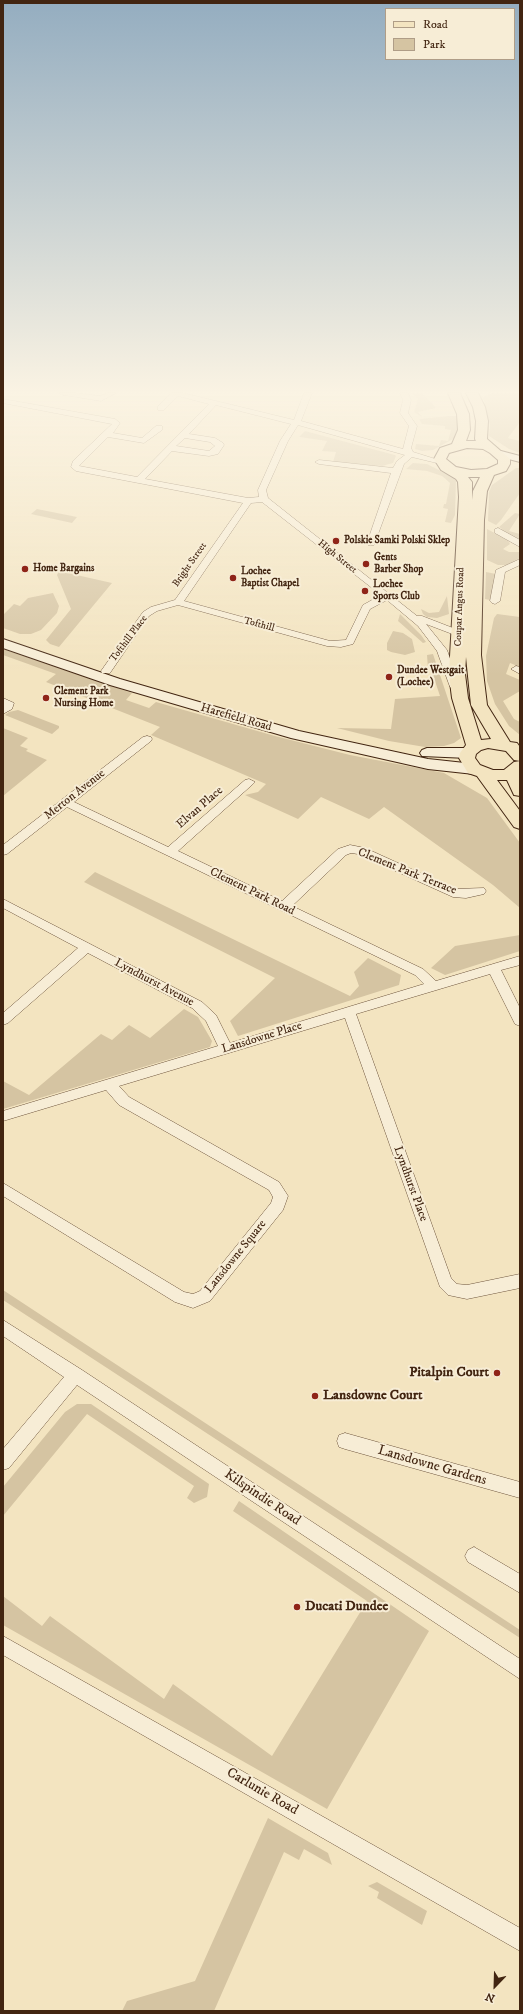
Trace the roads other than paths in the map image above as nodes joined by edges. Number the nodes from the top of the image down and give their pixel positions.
1 (175, 487) edge
2 (263, 487) edge
3 (390, 487) edge
4 (465, 487) edge
5 (482, 487) edge
6 (264, 499) junction
7 (248, 501) junction
8 (498, 531) dead end
9 (371, 543) dead end
10 (520, 544) edge
11 (520, 562) edge
12 (387, 596) junction
13 (495, 600) dead end
14 (178, 602) junction
15 (409, 613) junction
16 (460, 613) junction
17 (3, 636) edge
18 (467, 637) junction
19 (3, 643) edge
20 (106, 671) junction
21 (460, 698) junction
22 (3, 701) edge
23 (3, 711) edge
24 (147, 739) dead end
25 (514, 749) edge
26 (475, 761) junction
27 (518, 768) edge
28 (249, 782) dead end
29 (520, 791) edge
30 (65, 802) junction
31 (520, 823) edge
32 (3, 851) edge
33 (170, 852) junction
34 (480, 891) dead end
35 (3, 903) edge
36 (284, 907) junction
37 (86, 948) junction
38 (520, 960) edge
39 (494, 968) junction
40 (434, 986) junction
41 (349, 1012) junction
42 (3, 1020) edge
43 (520, 1021) edge
44 (226, 1049) junction
45 (109, 1084) junction
46 (3, 1116) edge
47 (3, 1189) edge
48 (520, 1281) edge
49 (3, 1327) edge
50 (76, 1375) junction
51 (345, 1441) dead end
52 (3, 1462) edge
53 (520, 1490) edge
54 (474, 1556) dead end
55 (520, 1584) edge
56 (3, 1645) edge
57 (520, 1670) edge
58 (520, 1940) edge

1 - 7 street
2 - 6 street
3 - 9 street
4 - 16 main road, Coupar Angus Road
5 - 18 main road, Coupar Angus Road
6 - 7 street
6 - 12 street, High Street
7 - 14 street, Bright Street
8 - 10 street
11 - 13 street
12 - 14 street, Tofthill
12 - 15 street, High Street
14 - 20 street, Tofthill Place
15 - 16 street, High Street
15 - 18 street, High Street
15 - 21 street, High Street
16 - 18 main road, Coupar Angus Road
17 - 20 street, Harefield Road
18 - 21 main road, Coupar Angus Road
18 - 25 main road, Coupar Angus Road
19 - 26 street, Harefield Road
20 - 26 street, Harefield Road
21 - 26 main road, Coupar Angus Road
22 - 23 street
24 - 30 street, Merton Avenue
25 - 26 main road, Coupar Angus Road
26 - 27 main road
26 - 31 main road, Coupar Angus Road
27 - 29 main road
28 - 33 street, Elvan Place
30 - 32 street, Merton Avenue
30 - 33 street, Clement Park Road
33 - 36 street, Clement Park Road
34 - 36 street, Clement Park Terrace
35 - 37 street, Lyndhurst Avenue
36 - 40 street, Clement Park Road
37 - 42 street
37 - 44 street, Lyndhurst Avenue
38 - 39 street, Lansdowne Place
39 - 40 street, Lansdowne Place
39 - 43 street
40 - 41 street, Lansdowne Place
41 - 44 street, Lansdowne Place
41 - 48 street, Lyndhurst Place
44 - 45 street, Lansdowne Place
45 - 46 street, Lansdowne Place
45 - 47 street, Lansdowne Square
49 - 50 street, Kilspindie Road
50 - 52 street
50 - 57 street, Kilspindie Road
51 - 53 street, Lansdowne Gardens
54 - 55 street
56 - 58 street, Carlunie Road

